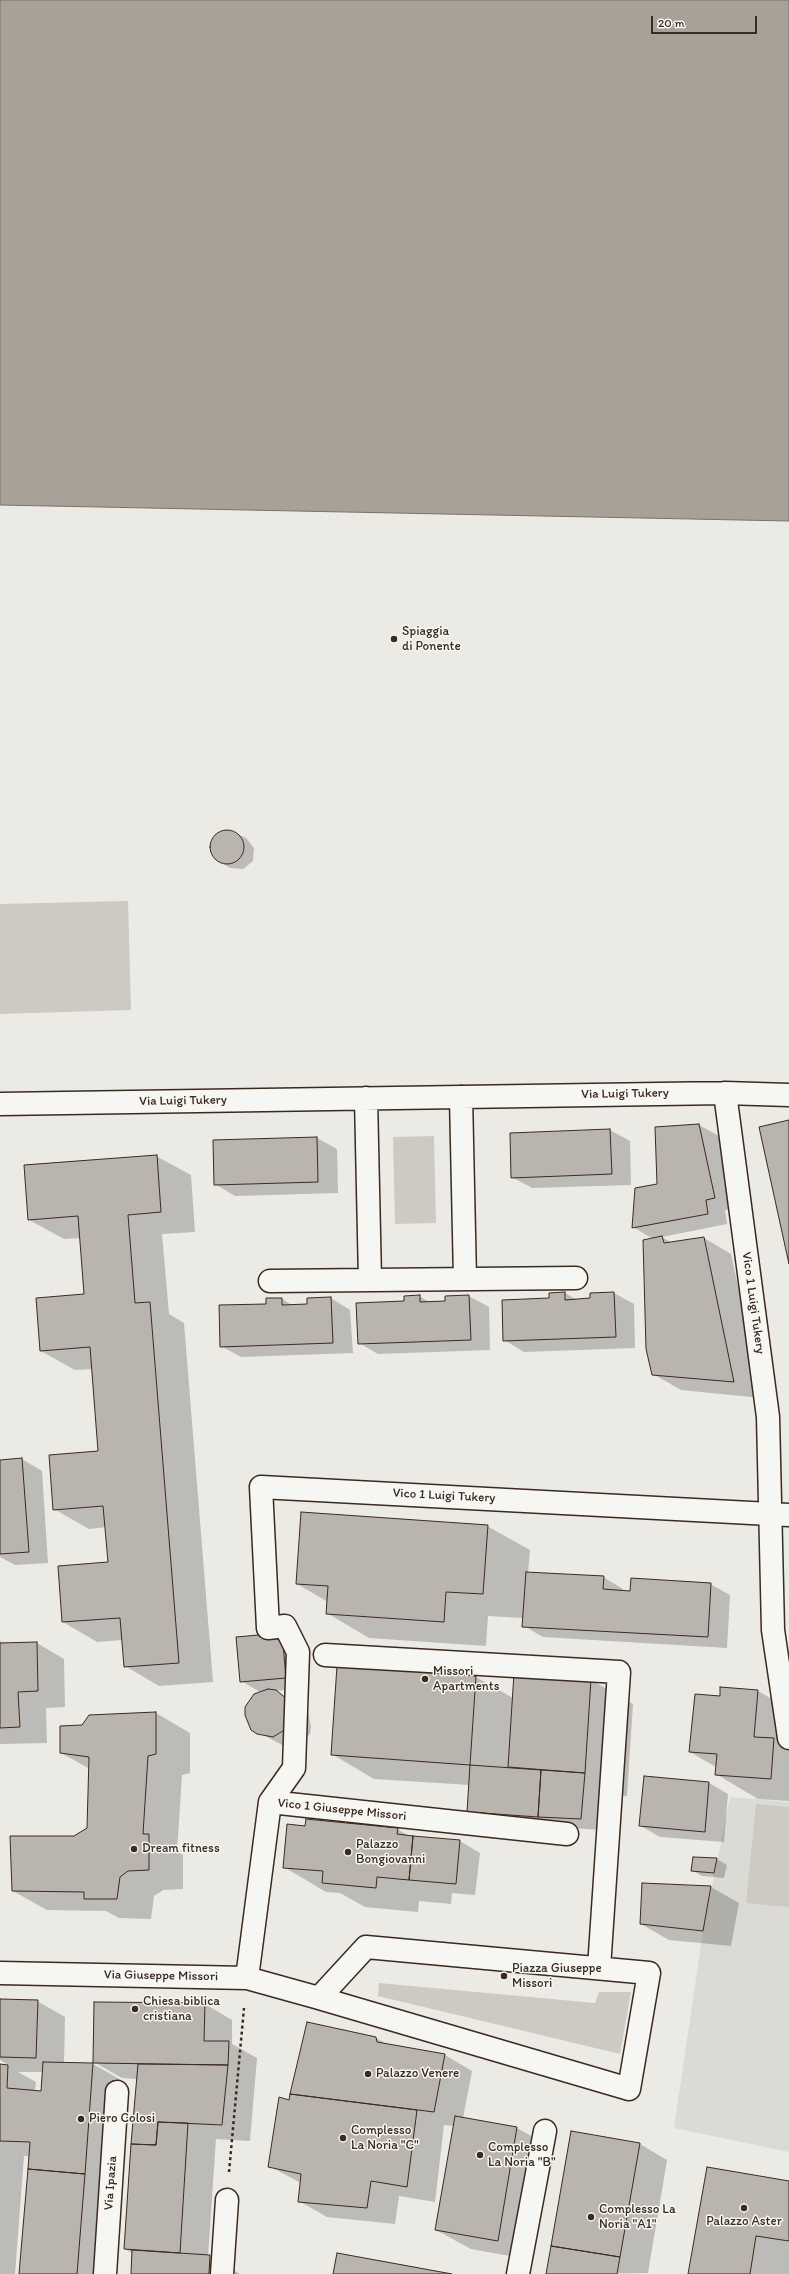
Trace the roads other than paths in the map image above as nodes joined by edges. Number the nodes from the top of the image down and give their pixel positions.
1 (725, 1093) junction
2 (789, 1095) edge
3 (462, 1097) junction
4 (366, 1098) junction
5 (0, 1104) edge
6 (576, 1278) dead end
7 (465, 1279) junction
8 (370, 1280) junction
9 (270, 1281) dead end
10 (779, 1514) edge
11 (325, 1655) dead end
12 (789, 1738) edge
13 (270, 1802) junction
14 (568, 1834) dead end
15 (599, 1968) junction
16 (0, 1973) edge
17 (247, 1978) junction
18 (319, 1998) junction
19 (117, 2092) dead end
20 (545, 2131) dead end
21 (227, 2200) road end
22 (105, 2274) edge
23 (222, 2274) edge
24 (518, 2274) edge

1 - 2 street, Via Luigi Tukery
1 - 3 street, Via Luigi Tukery
1 - 10 street, Vico 1 Luigi Tukery
3 - 4 street, Via Luigi Tukery
3 - 7 street
4 - 5 street, Via Luigi Tukery
4 - 8 street
6 - 7 street
7 - 8 street
8 - 9 street
10 - 12 street, Vico 1 Luigi Tukery
10 - 13 street, Vico 1 Luigi Tukery
11 - 15 street
13 - 14 street, Vico 1 Giuseppe Missori
13 - 17 street, Vico 1 Giuseppe Missori
15 - 18 street
15 - 18 street, Via Giuseppe Missori
16 - 17 street, Via Giuseppe Missori
17 - 18 street, Via Giuseppe Missori
19 - 22 street, Via Ipazia
20 - 24 street
21 - 23 street

